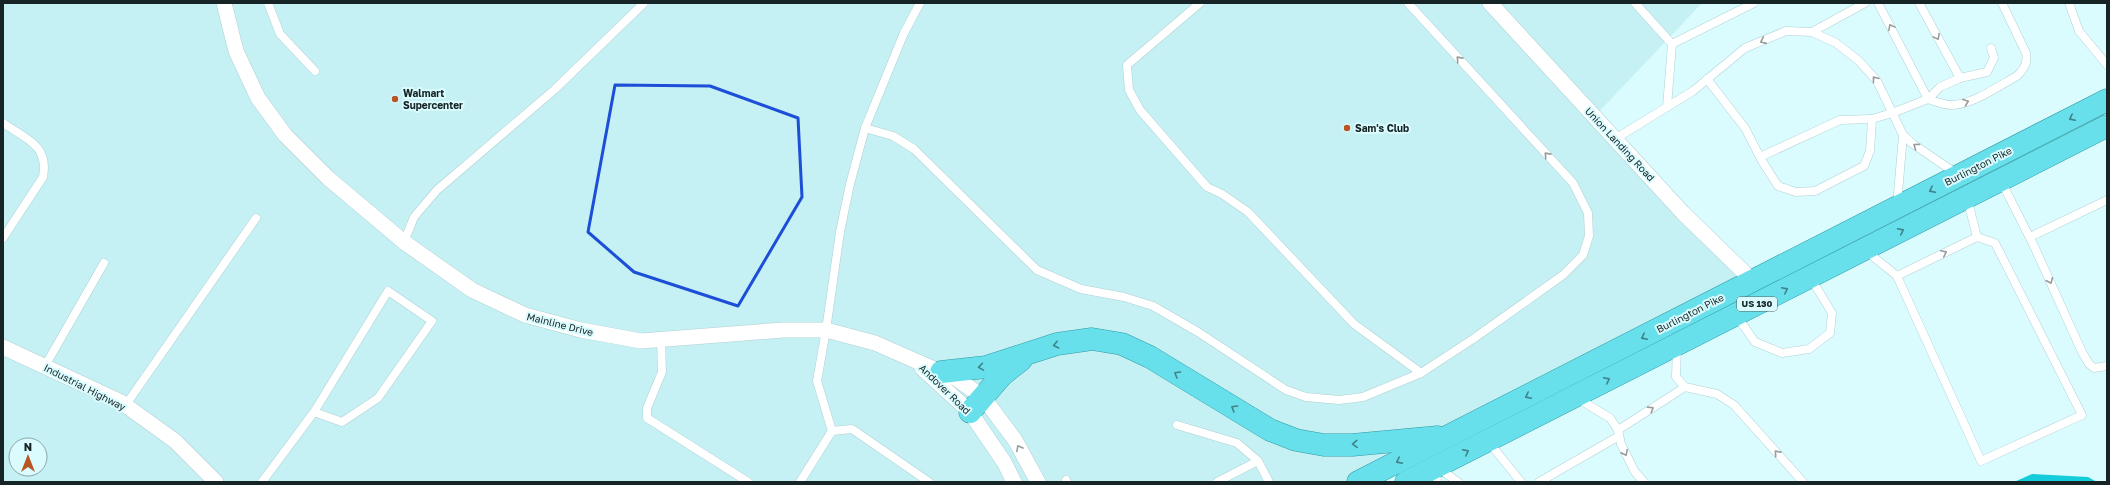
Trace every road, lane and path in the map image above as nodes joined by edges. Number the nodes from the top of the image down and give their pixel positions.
1 (224, 3) edge
2 (268, 3) edge
3 (644, 3) edge
4 (920, 3) edge
5 (1200, 3) edge
6 (1408, 3) edge
7 (1490, 3) edge
8 (1635, 3) edge
9 (1754, 3) edge
10 (1865, 3) edge
11 (1878, 3) edge
12 (1919, 3) edge
13 (2002, 3) edge
14 (2068, 3) edge
15 (1812, 32) junction
16 (1672, 44) junction
17 (1990, 48) dead end
18 (2107, 65) edge
19 (315, 71) dead end
20 (1960, 78) junction
21 (1707, 79) junction
22 (1928, 99) junction
23 (2107, 100) edge
24 (1667, 107) junction
25 (1892, 113) junction
26 (1872, 119) junction
27 (3, 123) edge
28 (2107, 126) edge
29 (866, 128) junction
30 (1903, 136) junction
31 (1615, 139) junction
32 (1760, 158) junction
33 (1960, 176) junction
34 (2001, 180) junction
35 (1967, 197) junction
36 (2107, 200) edge
37 (1897, 208) junction
38 (256, 218) dead end
39 (1977, 237) junction
40 (2030, 237) junction
41 (3, 238) edge
42 (404, 242) junction
43 (1865, 249) junction
44 (104, 263) dead end
45 (1897, 276) junction
46 (1810, 277) junction
47 (1753, 281) junction
48 (1736, 315) junction
49 (826, 330) junction
50 (661, 340) junction
51 (1677, 344) junction
52 (3, 347) edge
53 (1032, 352) junction
54 (917, 363) junction
55 (45, 366) junction
56 (2107, 366) edge
57 (942, 372) junction
58 (1421, 373) junction
59 (1685, 387) junction
60 (1574, 397) junction
61 (976, 404) junction
62 (125, 406) junction
63 (314, 412) junction
64 (1177, 425) dead end
65 (832, 431) junction
66 (1619, 433) junction
67 (1450, 436) junction
68 (1488, 441) junction
69 (1258, 461) junction
70 (1437, 474) edge
71 (216, 482) edge
72 (262, 482) edge
73 (748, 482) edge
74 (800, 482) edge
75 (929, 482) edge
76 (1014, 482) edge
77 (1038, 482) edge
78 (1217, 482) edge
79 (1268, 482) edge
80 (1358, 482) edge
81 (1406, 482) edge
82 (1458, 482) edge
83 (1521, 482) edge
84 (1539, 482) edge
85 (1644, 482) edge
86 (1803, 482) edge

1 - 42 street, Mainline Drive
2 - 19 lane
3 - 42 lane
4 - 29 lane
5 - 58 lane
58 -> 6 lane
7 - 31 street, Union Landing Road
8 - 16 lane
9 - 16 lane
10 - 15 lane
22 -> 11 lane
12 -> 20 lane
22 -> 13 lane
14 - 18 lane
15 -> 21 lane
25 -> 15 lane
16 - 24 lane
17 - 20 lane
20 - 22 lane
21 - 24 lane
21 - 32 lane
22 - 25 lane
23 -> 33 highway, Burlington Pike / US 130
24 - 31 lane
25 - 26 lane
25 - 30 lane
26 - 32 lane
26 - 32 lane
27 - 41 lane
28 - 34 highway, US 130
29 - 49 lane
29 - 58 lane
33 -> 30 lane
30 - 37 lane
31 - 47 street, Union Landing Road
33 -> 37 highway, Burlington Pike / US 130
34 - 35 highway, US 130
34 - 40 lane
35 - 39 lane
43 -> 35 highway, US 130
36 - 40 lane
37 - 47 highway, Burlington Pike / US 130
38 - 62 lane
45 -> 39 lane
39 - 45 lane
40 -> 56 lane
42 - 50 street, Mainline Drive
43 - 45 lane
43 - 46 highway, US 130
44 - 55 lane
48 -> 46 highway, US 130
46 - 48 lane
47 -> 67 highway, Burlington Pike / US 130
48 - 51 highway, US 130
49 - 50 street, Mainline Drive
49 - 54 street, Mainline Drive
49 - 65 lane
50 - 73 lane
51 - 59 lane
60 -> 51 highway, US 130
52 - 55 street, Industrial Highway
53 -> 57 highway
53 - 61 highway
67 -> 53 highway
54 - 57 street, Andover Road
54 - 61 street, Andover Road
55 - 62 street, Industrial Highway
57 - 61 street, Andover Road
66 -> 59 lane
86 -> 59 lane
60 - 66 lane
60 - 68 highway, US 130
61 - 76 street, Andover Road
77 -> 61 street, Andover Road
62 - 71 street, Industrial Highway
63 - 63 lane
63 - 72 lane
64 - 69 lane
65 - 74 lane
65 - 75 lane
66 - 84 lane
66 -> 85 lane
67 -> 80 highway, Burlington Pike / US 130
70 -> 68 highway, US 130
68 - 83 lane
69 - 78 lane
69 - 79 lane
70 - 81 highway, US 130
70 - 82 lane

